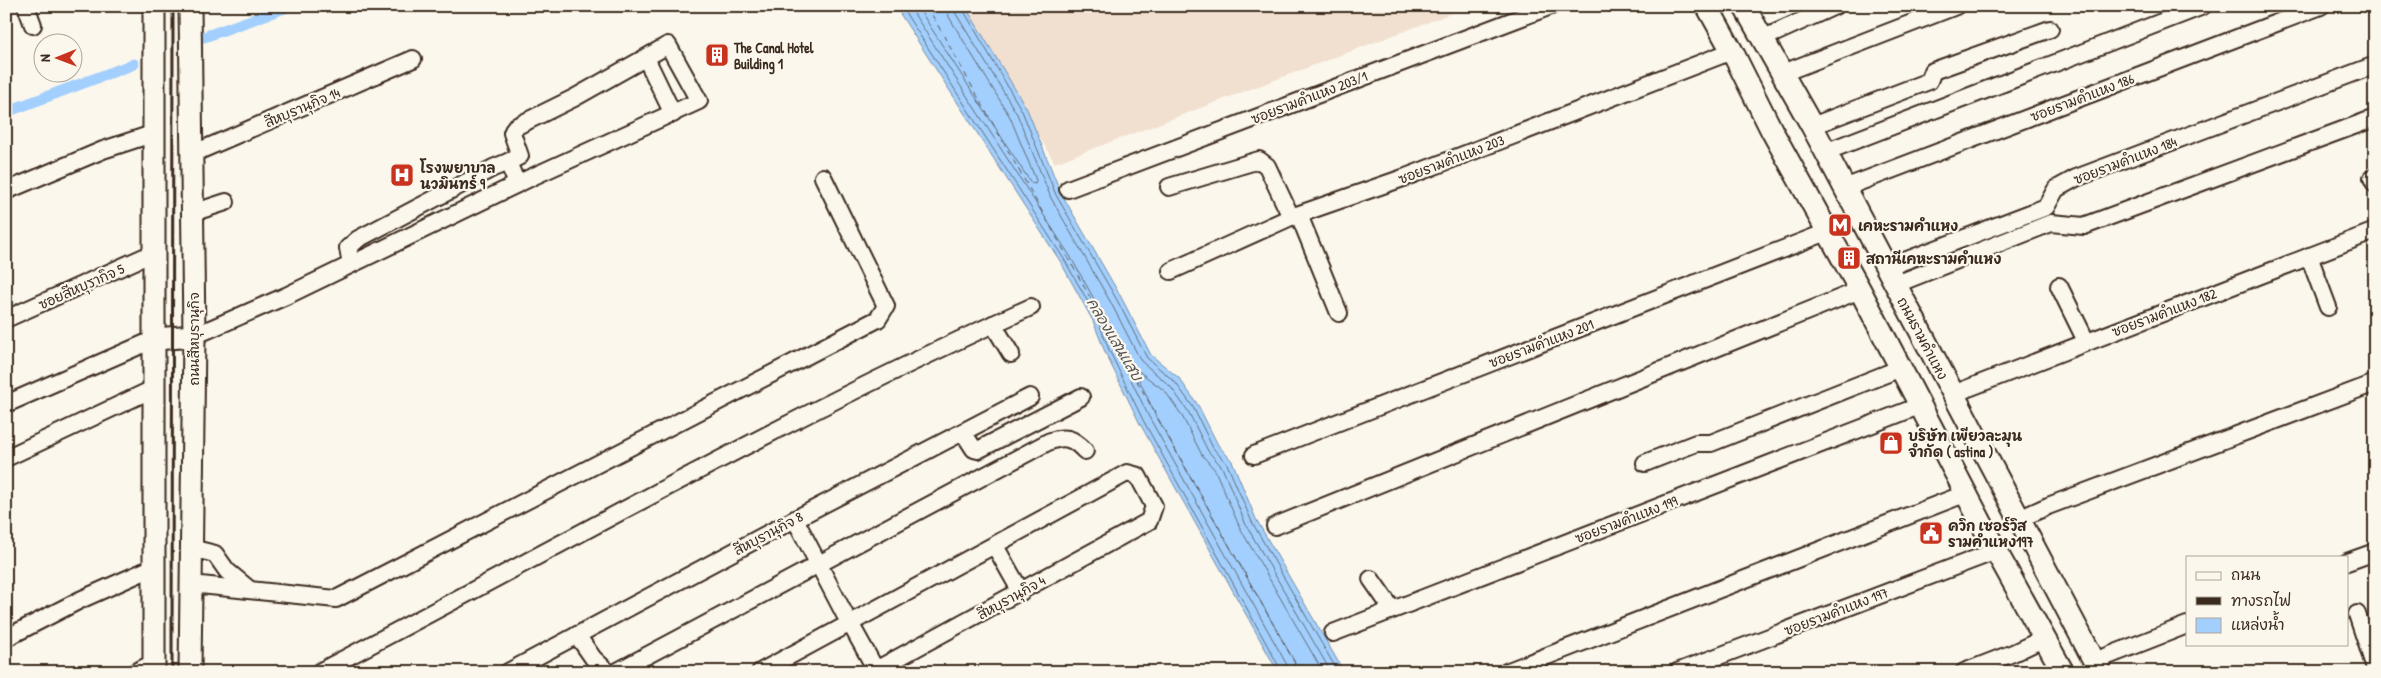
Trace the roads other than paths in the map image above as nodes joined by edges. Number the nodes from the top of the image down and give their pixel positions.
1 (26, 6) edge
2 (154, 6) edge
3 (190, 6) edge
4 (1551, 6) edge
5 (1707, 6) edge
6 (1744, 6) edge
7 (1835, 6) edge
8 (1956, 6) edge
9 (2203, 6) edge
10 (2321, 6) edge
11 (33, 25) dead end
12 (2050, 29) dead end
13 (1764, 38) junction
14 (1732, 51) junction
15 (646, 58) junction
16 (413, 60) dead end
17 (2375, 64) edge
18 (1783, 73) junction
19 (673, 114) junction
20 (2375, 118) edge
21 (1812, 126) junction
22 (155, 133) junction
23 (1825, 152) junction
24 (192, 154) junction
25 (508, 162) junction
26 (823, 177) dead end
27 (517, 184) junction
28 (1068, 188) dead end
29 (1169, 188) dead end
30 (1844, 188) junction
31 (6, 191) edge
32 (226, 202) dead end
33 (2046, 207) junction
34 (192, 213) junction
35 (1295, 216) junction
36 (2051, 223) junction
37 (1827, 232) junction
38 (1970, 235) junction
39 (2373, 237) edge
40 (155, 252) junction
41 (1976, 252) junction
42 (2309, 256) junction
43 (351, 264) junction
44 (1171, 271) dead end
45 (1890, 276) junction
46 (2059, 286) dead end
47 (1860, 290) junction
48 (1031, 307) dead end
49 (2328, 307) dead end
50 (1339, 313) dead end
51 (6, 319) edge
52 (993, 324) junction
53 (194, 336) junction
54 (155, 339) junction
55 (2086, 342) junction
56 (1011, 354) dead end
57 (1901, 368) junction
58 (2375, 383) edge
59 (154, 388) junction
60 (1953, 394) junction
61 (1030, 397) dead end
62 (1081, 397) dead end
63 (6, 404) edge
64 (1919, 406) junction
65 (963, 432) junction
66 (1086, 451) dead end
67 (1254, 455) dead end
68 (6, 458) edge
69 (1645, 463) dead end
70 (1966, 493) junction
71 (795, 519) junction
72 (2019, 519) junction
73 (1275, 526) dead end
74 (995, 546) junction
75 (192, 548) junction
76 (1996, 551) junction
77 (2375, 552) edge
78 (2348, 562) edge
79 (817, 565) junction
80 (154, 567) junction
81 (1371, 579) dead end
82 (191, 584) junction
83 (251, 590) junction
84 (1021, 592) junction
85 (1392, 609) junction
86 (2357, 614) dead end
87 (848, 619) junction
88 (2186, 625) edge
89 (1333, 633) dead end
90 (578, 635) junction
91 (6, 638) edge
92 (2045, 638) junction
93 (2098, 666) edge
94 (2375, 668) edge
95 (148, 669) edge
96 (874, 671) edge
97 (190, 672) edge
98 (319, 672) edge
99 (508, 672) edge
100 (608, 672) edge
101 (616, 672) edge
102 (760, 672) edge
103 (1506, 672) edge
104 (1677, 672) edge
105 (1964, 672) edge
106 (2063, 672) edge

1 - 11 street
2 - 22 main road
3 - 24 main road, ถนนสีหบุรานุกิจ
4 - 28 street, ซอยรามคำแหง 203/1
5 - 14 main road
6 - 13 main road, ถนนรามคำแหง
7 - 13 street
8 - 18 street
9 - 23 street
10 - 30 street, ซอยรามคำแหง 186
12 - 21 street
13 - 18 main road, ถนนรามคำแหง
14 - 35 street, ซอยรามคำแหง 203
14 - 37 main road
15 - 19 street
15 - 19 street
15 - 25 street
16 - 24 street, สีหบุรานุกิจ 14
17 - 33 street, ซอยรามคำแหง 184
18 - 21 main road, ถนนรามคำแหง
19 - 27 street
20 - 36 street
21 - 23 main road, ถนนรามคำแหง
22 - 31 street
22 - 40 main road
23 - 30 main road, ถนนรามคำแหง
24 - 34 main road, ถนนสีหบุรานุกิจ
25 - 27 street
25 - 43 street
26 - 83 street
27 - 43 street
29 - 35 street
30 - 45 main road, ถนนรามคำแหง
32 - 34 street
33 - 36 street
33 - 38 street
34 - 53 main road, ถนนสีหบุรานุกิจ
35 - 44 street, ซอยรามคำแหง 203
35 - 50 street
36 - 41 street
37 - 47 main road
37 - 67 street, ซอยรามคำแหง 201
38 - 41 street
38 - 45 street
39 - 42 street, ซอยรามคำแหง 182
40 - 51 street, ซอยสีหบุรากิจ 5
40 - 54 main road
41 - 45 street
42 - 49 street
42 - 55 street, ซอยรามคำแหง 182
43 - 53 street
45 - 60 main road, ถนนรามคำแหง
46 - 55 street
47 - 57 main road
47 - 73 street
48 - 52 street
52 - 56 street
52 - 98 street
53 - 54 main road
53 - 75 main road, ถนนสีหบุรานุกิจ
54 - 59 main road
54 - 63 street
55 - 60 street, ซอยรามคำแหง 182
57 - 64 main road
57 - 69 street
58 - 72 street
59 - 68 street
59 - 80 main road
60 - 72 main road, ถนนรามคำแหง
61 - 65 street, สีหบุรานุกิจ 8
62 - 65 street
64 - 70 main road
64 - 85 street, ซอยรามคำแหง 199
65 - 71 street, สีหบุรานุกิจ 8
66 - 79 street
70 - 76 main road
70 - 103 street
71 - 79 street
71 - 90 street, สีหบุรานุกิจ 8
72 - 93 main road, ถนนรามคำแหง
74 - 84 street
74 - 84 street, สีหบุรานุกิจ 4
74 - 87 street
75 - 82 main road, ถนนสีหบุรานุกิจ
75 - 83 street
76 - 92 main road
76 - 104 street, ซอยรามคำแหง 197
77 - 78 street
79 - 87 street
79 - 101 street
80 - 91 street
80 - 95 main road
81 - 85 street
82 - 83 street
82 - 97 main road, ถนนสีหบุรานุกิจ
84 - 96 street, สีหบุรานุกิจ 4
85 - 89 street, ซอยรามคำแหง 199
86 - 94 street
87 - 96 street
87 - 102 street
88 - 93 street
90 - 99 street, สีหบุรานุกิจ 8
90 - 100 street
92 - 105 street
92 - 106 main road

